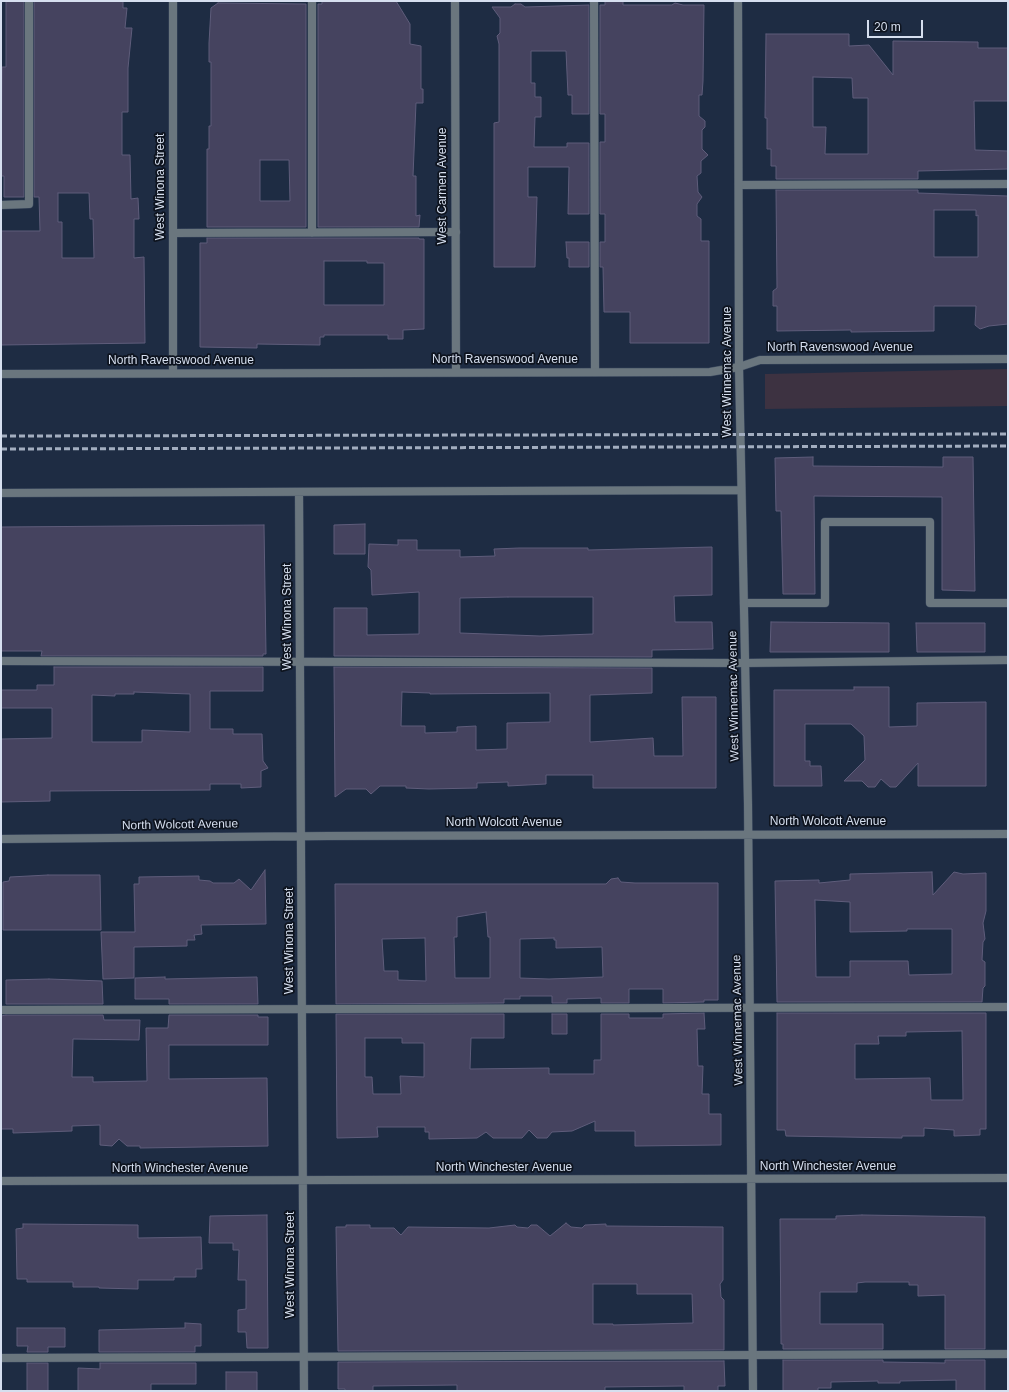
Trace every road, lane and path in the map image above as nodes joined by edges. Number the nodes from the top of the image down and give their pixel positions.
1 (29, 1) edge
2 (173, 1) edge
3 (312, 1) edge
4 (455, 1) edge
5 (594, 1) edge
6 (738, 1) edge
7 (1008, 184) edge
8 (739, 185) junction
9 (1, 204) edge
10 (456, 232) junction
11 (173, 233) junction
12 (312, 233) junction
13 (1008, 358) edge
14 (739, 367) junction
15 (456, 372) junction
16 (595, 372) junction
17 (173, 373) junction
18 (1, 374) edge
19 (741, 490) junction
20 (299, 492) junction
21 (1, 493) edge
22 (744, 603) junction
23 (1008, 603) edge
24 (1008, 660) edge
25 (1, 661) edge
26 (300, 662) junction
27 (745, 663) junction
28 (748, 834) junction
29 (1008, 834) edge
30 (301, 836) junction
31 (1, 839) edge
32 (1008, 1007) edge
33 (750, 1008) junction
34 (302, 1009) junction
35 (1, 1010) edge
36 (1008, 1178) edge
37 (752, 1179) junction
38 (303, 1180) junction
39 (1, 1181) edge
40 (1008, 1354) edge
41 (304, 1356) junction
42 (753, 1356) junction
43 (1, 1358) edge
44 (304, 1391) edge
45 (754, 1391) edge

1 - 9 street
2 - 11 street, West Winona Street
3 - 12 street
4 - 10 street, West Carmen Avenue
5 - 16 street
6 - 8 street, West Winnemac Avenue
7 - 8 street
8 - 14 street, West Winnemac Avenue
10 - 12 street
10 - 15 street, West Carmen Avenue
11 - 12 street
11 - 17 street, West Winona Street
13 - 14 street, North Ravenswood Avenue
14 - 16 street, North Ravenswood Avenue
14 - 19 street, West Winnemac Avenue
15 - 16 street, North Ravenswood Avenue
15 - 17 street, North Ravenswood Avenue
17 - 18 street, North Ravenswood Avenue
19 - 20 street
19 - 22 street, West Winnemac Avenue
20 - 21 street
20 - 26 street, West Winona Street
22 - 23 street
22 - 27 street, West Winnemac Avenue
24 - 27 street
25 - 26 street
26 - 27 street
26 - 30 street, West Winona Street
27 - 28 street, West Winnemac Avenue
28 - 29 street, North Wolcott Avenue
28 - 30 street, North Wolcott Avenue
28 - 33 street, West Winnemac Avenue
30 - 31 street, North Wolcott Avenue
30 - 34 street, West Winona Street
32 - 33 street
33 - 34 street
33 - 37 street, West Winnemac Avenue
34 - 35 street
34 - 38 street, West Winona Street
36 - 37 street, North Winchester Avenue
37 - 38 street, North Winchester Avenue
37 - 42 street, West Winnemac Avenue
38 - 39 street, North Winchester Avenue
38 - 41 street, West Winona Street
40 - 42 street
41 - 42 street
41 - 43 street
41 - 44 street, West Winona Street
42 - 45 street, West Winnemac Avenue

